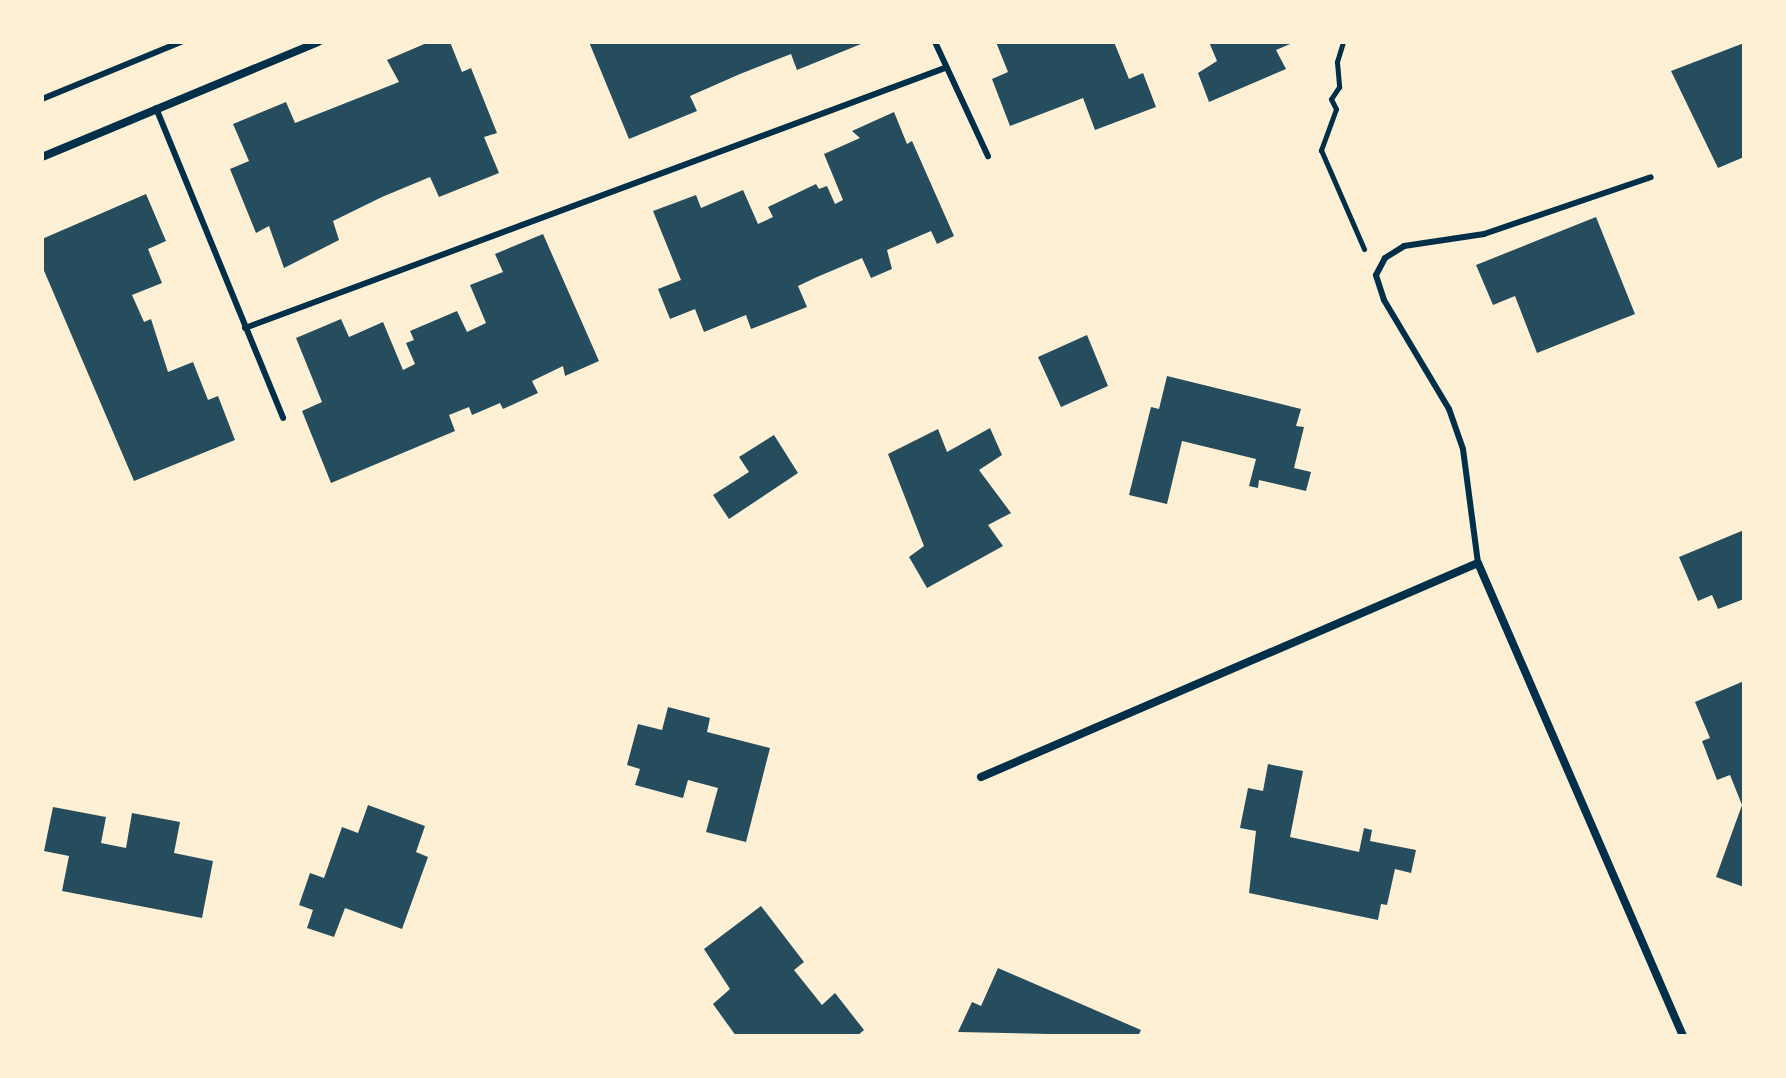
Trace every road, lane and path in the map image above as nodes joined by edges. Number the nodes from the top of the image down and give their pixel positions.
1 (181, 42) edge
2 (318, 42) edge
3 (935, 42) edge
4 (1343, 42) edge
5 (945, 68) junction
6 (42, 99) edge
7 (156, 108) junction
8 (988, 156) dead end
9 (42, 157) edge
10 (1651, 177) dead end
11 (1376, 275) junction
12 (245, 328) junction
13 (283, 418) dead end
14 (1478, 563) junction
15 (981, 777) dead end
16 (1683, 1036) edge

1 - 6 lane
2 - 7 street
3 - 5 lane
4 - 11 path
5 - 8 lane
5 - 12 lane
7 - 9 street
7 - 12 lane
10 - 11 lane
11 - 14 lane
12 - 13 lane
14 - 15 street
14 - 16 street

